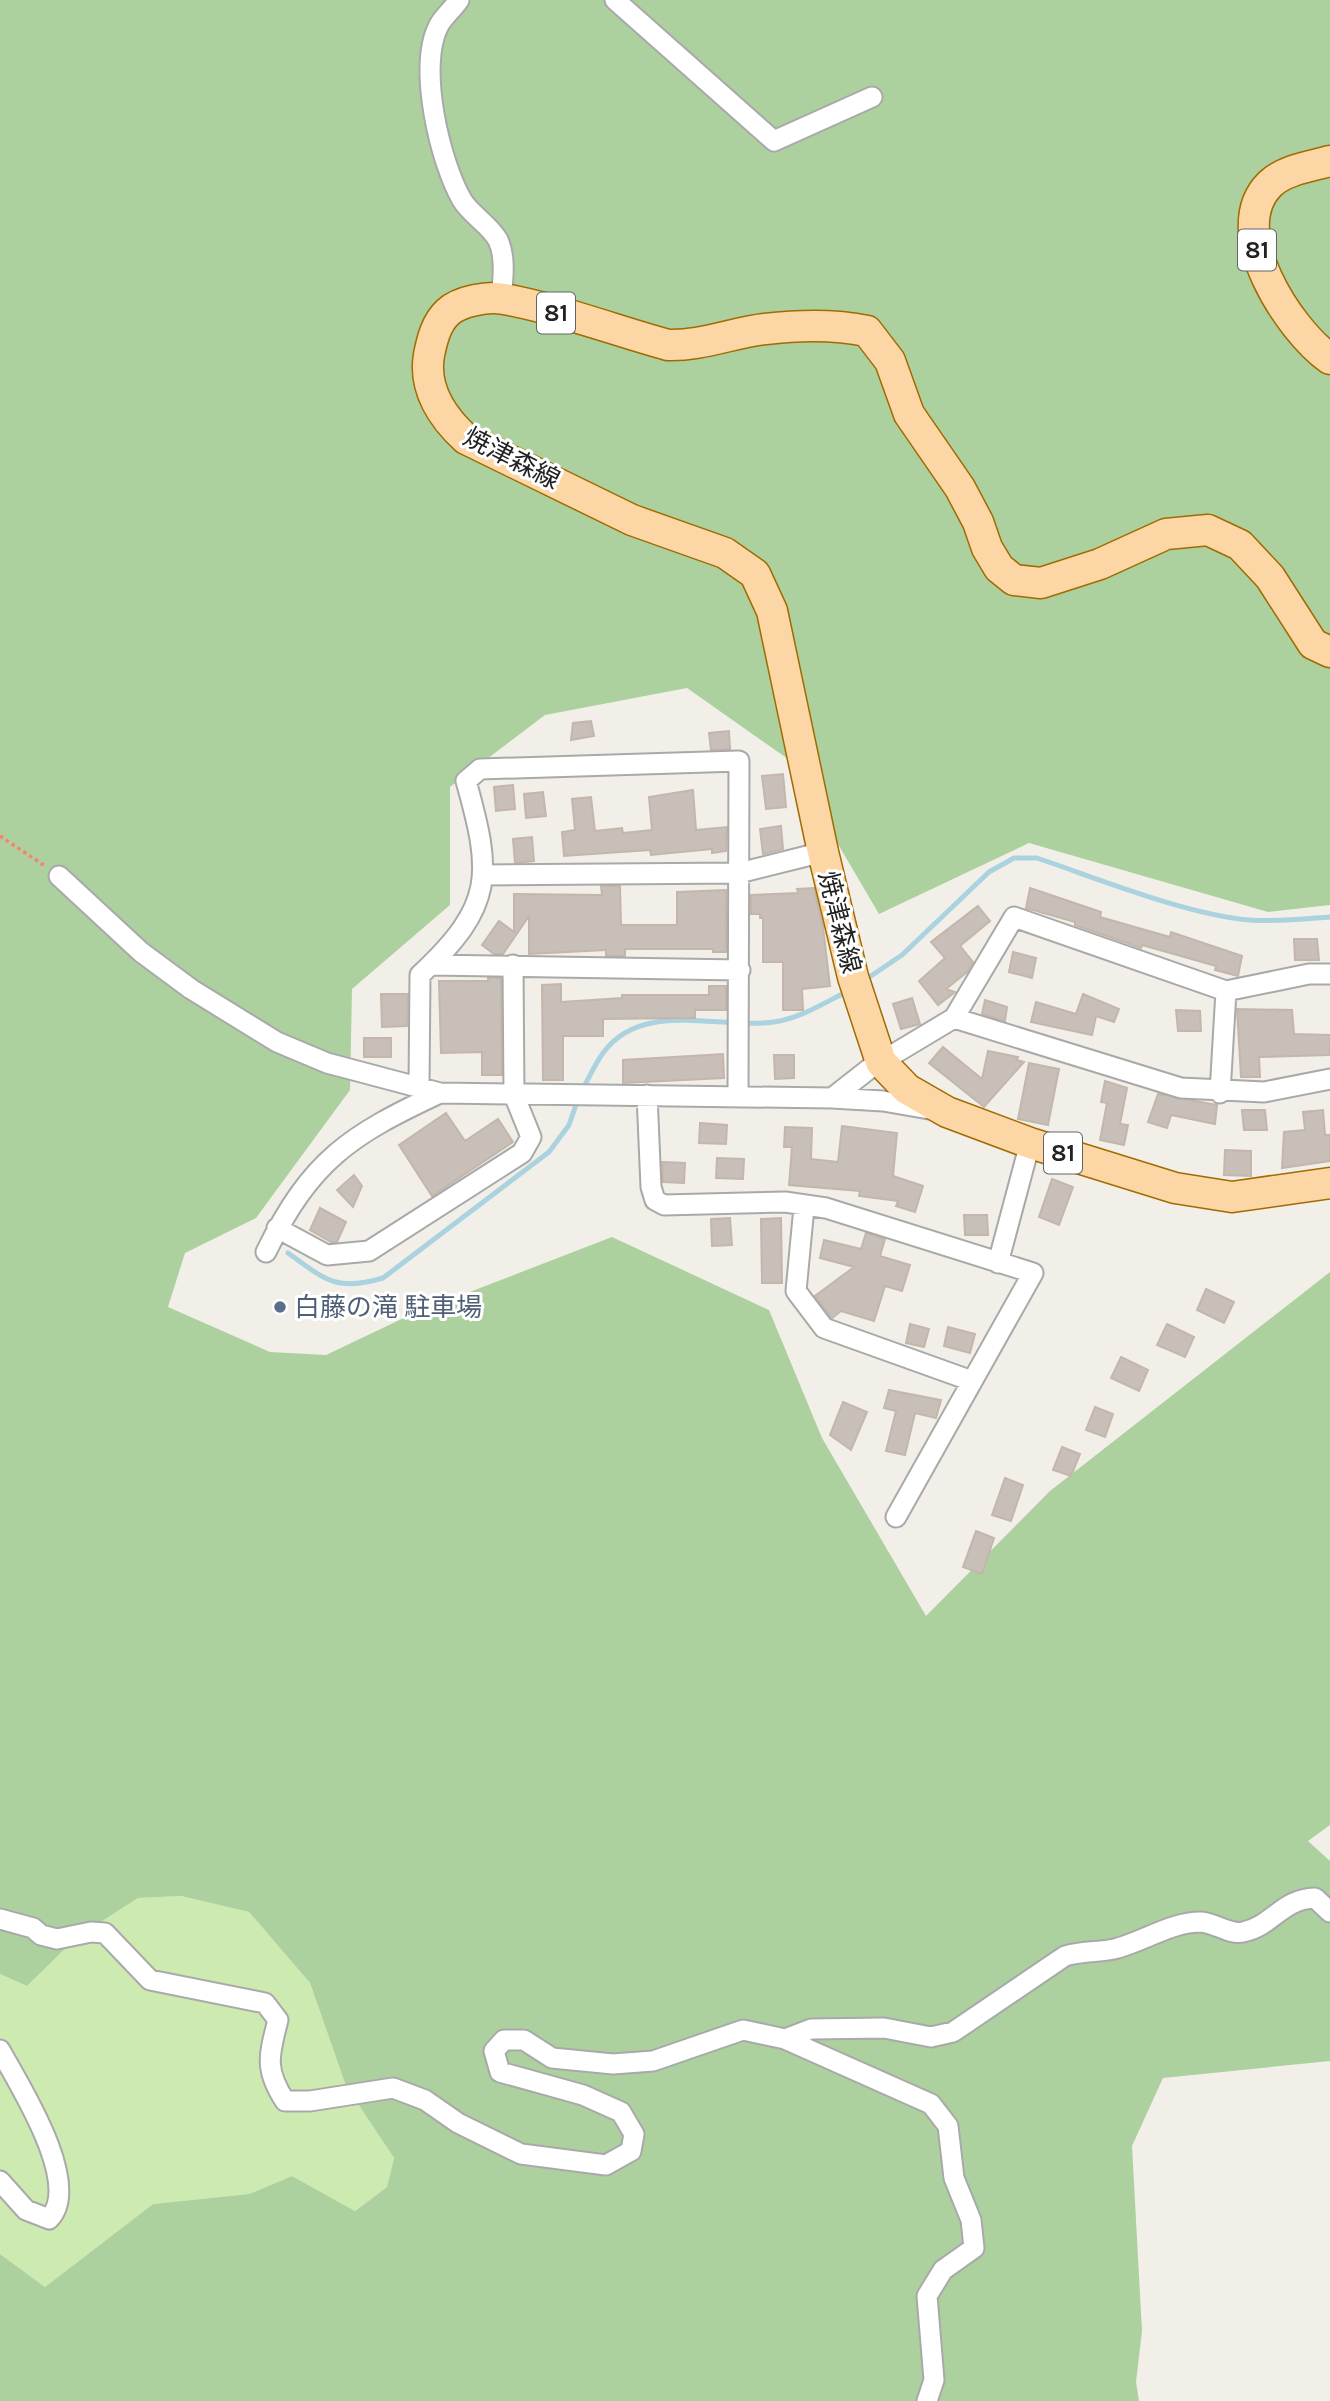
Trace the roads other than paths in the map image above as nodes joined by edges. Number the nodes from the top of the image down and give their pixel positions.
1 (459, 0) edge
2 (615, 0) edge
3 (872, 97) dead end
4 (1330, 161) edge
5 (501, 298) junction
6 (1330, 359) edge
7 (1330, 652) edge
8 (823, 852) junction
9 (739, 873) junction
10 (485, 875) junction
11 (59, 876) road end
12 (431, 965) junction
13 (513, 965) junction
14 (740, 970) junction
15 (1330, 974) edge
16 (1226, 991) junction
17 (954, 1018) junction
18 (881, 1062) junction
19 (1330, 1079) edge
20 (419, 1087) junction
21 (440, 1093) junction
22 (1220, 1093) junction
23 (514, 1095) junction
24 (647, 1095) junction
25 (738, 1095) junction
26 (832, 1098) junction
27 (947, 1112) junction
28 (1030, 1143) junction
29 (1330, 1183) edge
30 (804, 1207) junction
31 (277, 1228) junction
32 (266, 1252) dead end
33 (998, 1264) junction
34 (972, 1381) junction
35 (896, 1517) dead end
36 (1330, 1912) edge
37 (0, 1919) edge
38 (785, 2039) junction
39 (0, 2050) edge
40 (0, 2181) edge
41 (927, 2401) edge

1 - 5 street
2 - 3 street
4 - 6 main road, 81
5 - 7 main road, 焼津森線 / 81
5 - 8 main road, 焼津森線 / 81
8 - 9 street
8 - 18 main road, 焼津森線 / 81
9 - 10 street
9 - 10 street
9 - 14 street
10 - 12 street
11 - 20 street
12 - 13 street
12 - 20 street
13 - 14 street
13 - 23 street
14 - 25 street
15 - 16 street
16 - 17 street
16 - 22 street
17 - 18 street
17 - 22 street
18 - 26 street
18 - 27 main road, 焼津森線 / 81
19 - 22 street
20 - 21 street
21 - 23 street
21 - 31 street
23 - 24 street
23 - 31 street
24 - 25 street
24 - 30 street
25 - 26 street
26 - 27 street
27 - 28 main road, 焼津森線 / 81
28 - 29 main road, 焼津森線 / 81
28 - 33 street
30 - 33 street
30 - 34 street
31 - 32 street
33 - 34 street
34 - 35 street
36 - 38 street
37 - 38 street
38 - 41 street
39 - 40 street

